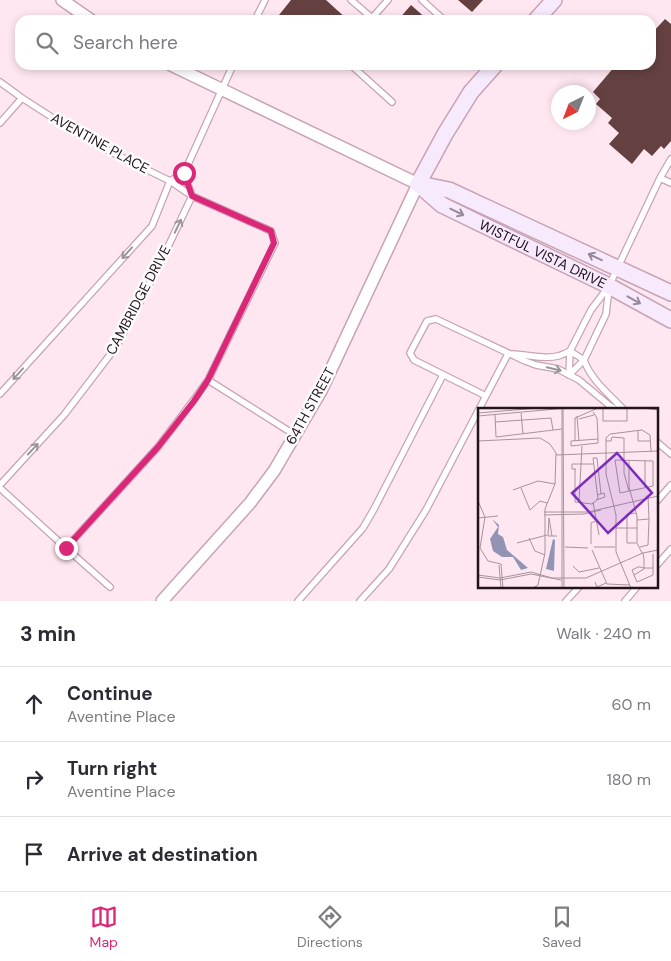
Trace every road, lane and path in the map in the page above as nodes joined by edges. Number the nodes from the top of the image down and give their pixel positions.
1 (63, 0) edge
2 (264, 0) edge
3 (351, 0) edge
4 (388, 0) edge
5 (422, 0) edge
6 (554, 0) edge
7 (84, 15) edge
8 (257, 15) edge
9 (367, 15) edge
10 (375, 15) edge
11 (438, 15) edge
12 (540, 15) edge
13 (182, 70) edge
14 (231, 70) edge
15 (357, 70) edge
16 (491, 70) edge
17 (0, 82) edge
18 (222, 89) junction
19 (22, 98) junction
20 (392, 102) dead end
21 (0, 123) edge
22 (671, 159) edge
23 (184, 173) junction
24 (660, 178) junction
25 (170, 181) junction
26 (418, 184) junction
27 (671, 184) edge
28 (192, 196) junction
29 (618, 268) junction
30 (609, 286) junction
31 (671, 293) edge
32 (671, 320) edge
33 (570, 351) junction
34 (508, 354) junction
35 (584, 360) junction
36 (443, 375) junction
37 (570, 375) junction
38 (208, 380) junction
39 (0, 394) edge
40 (486, 396) junction
41 (480, 408) edge
42 (614, 408) edge
43 (622, 408) edge
44 (478, 411) edge
45 (295, 435) junction
46 (658, 443) edge
47 (671, 454) edge
48 (671, 485) edge
49 (0, 486) edge
50 (658, 499) edge
51 (66, 548) junction
52 (671, 549) edge
53 (658, 564) edge
54 (110, 587) dead end
55 (578, 588) edge
56 (636, 588) edge
57 (162, 601) edge
58 (298, 601) edge
59 (360, 601) edge
60 (566, 601) edge
61 (624, 601) edge

1 - 7 street
2 - 8 lane
3 - 9 lane
4 - 10 lane
5 - 11 lane
6 - 12 street
13 - 18 street, WISTFUL VISTA DRIVE
14 - 18 lane
15 - 20 lane
16 - 26 street
17 - 19 lane, AVENTINE PLACE
18 - 23 lane
18 - 26 street, WISTFUL VISTA DRIVE
19 - 21 lane
19 - 25 lane, AVENTINE PLACE
22 - 24 lane
23 - 25 lane
23 - 28 lane
24 - 27 lane
24 - 29 lane
25 - 28 lane, AVENTINE PLACE
25 -> 39 lane, CAMBRIDGE DRIVE
29 -> 26 street, WISTFUL VISTA DRIVE
26 -> 30 street, WISTFUL VISTA DRIVE
26 - 45 street, 64TH STREET
28 - 38 lane, AVENTINE PLACE
49 -> 28 lane, CAMBRIDGE DRIVE
29 - 30 lane
29 - 31 street, WISTFUL VISTA DRIVE
30 -> 32 street, WISTFUL VISTA DRIVE
30 - 33 lane
30 - 35 lane
33 - 34 lane
33 - 35 lane
33 - 37 lane
34 - 36 lane
34 -> 37 lane
34 - 40 lane
35 - 37 lane
35 - 43 lane
36 - 40 lane
36 - 58 lane
37 - 42 lane
38 - 45 lane
38 - 51 lane, AVENTINE PLACE
40 - 41 lane
44 - 59 lane
45 - 57 street, 64TH STREET
46 - 47 lane
48 - 50 lane
49 - 51 lane
51 - 54 lane
52 - 53 lane
55 - 60 lane
56 - 61 lane

